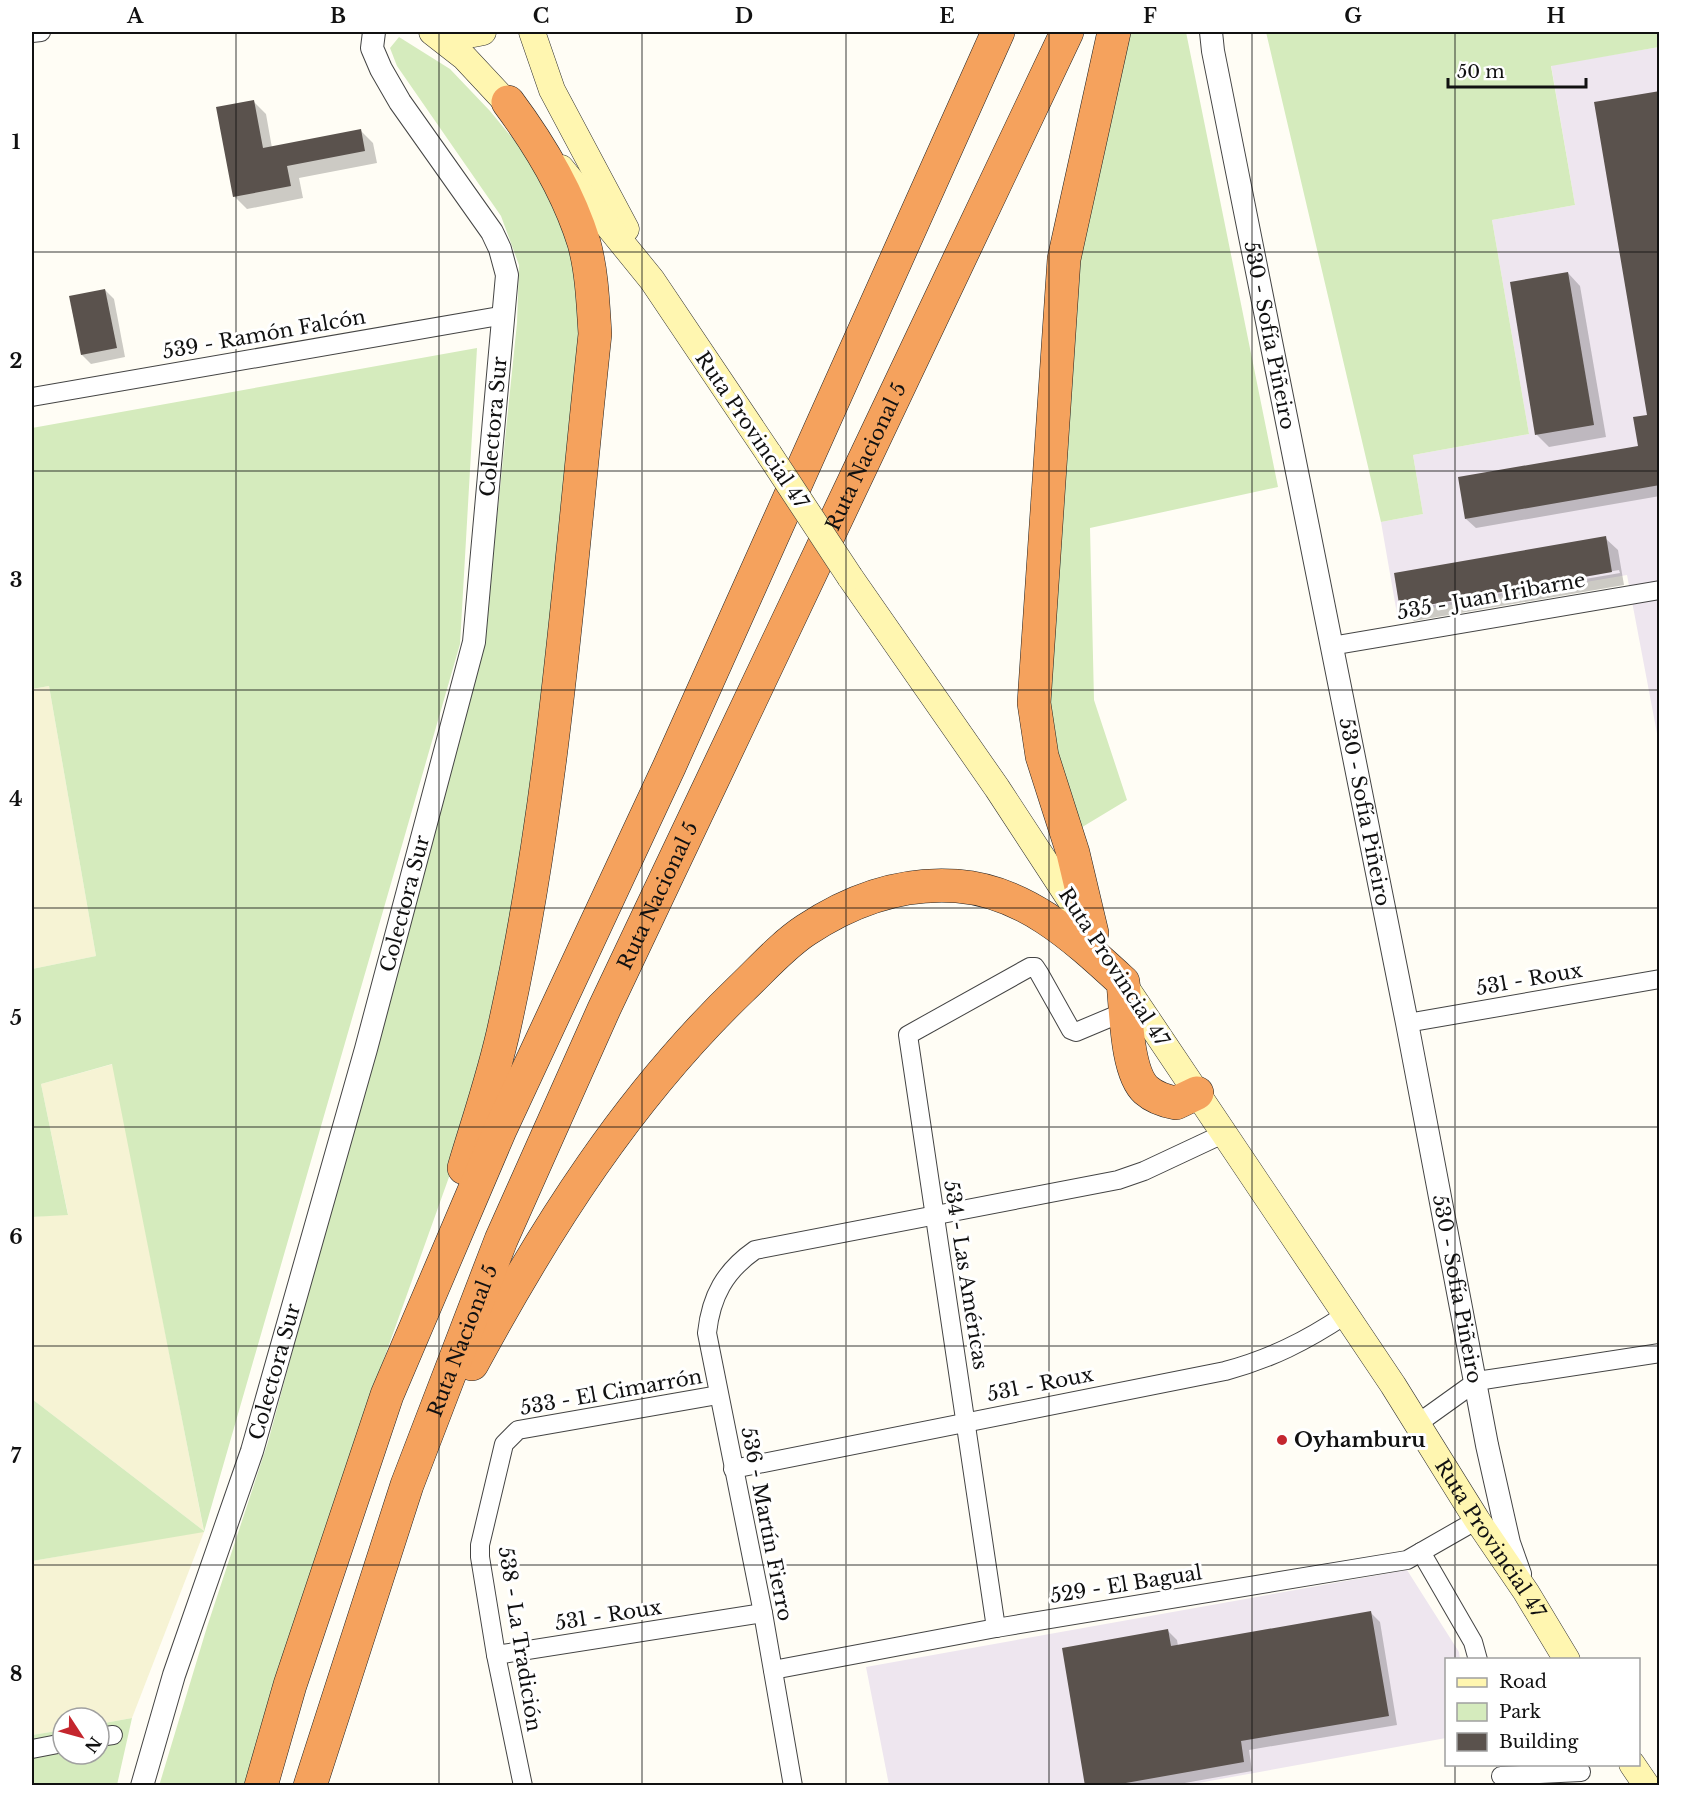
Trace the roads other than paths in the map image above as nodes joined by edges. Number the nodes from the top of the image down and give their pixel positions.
1 (41, 32) edge
2 (374, 32) edge
3 (434, 32) edge
4 (483, 32) edge
5 (532, 32) edge
6 (998, 32) edge
7 (1067, 32) edge
8 (1114, 32) edge
9 (1212, 32) edge
10 (32, 33) edge
11 (507, 102) junction
12 (652, 280) junction
13 (505, 315) junction
14 (32, 398) edge
15 (1659, 590) edge
16 (1330, 646) junction
17 (1092, 933) junction
18 (1659, 979) edge
19 (1124, 997) junction
20 (1407, 1023) junction
21 (1197, 1093) joint
22 (1223, 1134) junction
23 (934, 1215) junction
24 (1345, 1315) junction
25 (1659, 1353) edge
26 (1477, 1381) junction
27 (387, 1395) junction
28 (718, 1395) junction
29 (966, 1421) junction
30 (1418, 1424) junction
31 (512, 1434) joint
32 (733, 1469) junction
33 (407, 1485) junction
34 (1478, 1520) junction
35 (1421, 1552) junction
36 (1527, 1592) junction
37 (763, 1613) junction
38 (996, 1628) junction
39 (496, 1655) junction
40 (1478, 1658) edge
41 (1566, 1658) edge
42 (773, 1670) junction
43 (51, 1745) edge
44 (32, 1749) edge
45 (1633, 1766) edge
46 (1582, 1774) edge
47 (1501, 1775) edge
48 (142, 1785) edge
49 (261, 1785) edge
50 (309, 1785) edge
51 (523, 1785) edge
52 (793, 1785) edge
53 (1647, 1785) edge

1 - 10 street
2 - 13 street, Colectora Sur
3 - 4 main road
3 - 11 main road, Ruta Provincial 47
5 - 12 main road, Ruta Provincial 47
6 - 27 highway
7 - 33 highway, Ruta Nacional 5
8 - 17 highway
9 - 16 street, 530 - Sofía Piñeiro
11 - 12 main road, Ruta Provincial 47
11 - 27 highway
12 - 17 main road, Ruta Provincial 47, bridge
13 - 14 street, 539 - Ramón Falcón
13 - 48 street, Colectora Sur
15 - 16 street, 535 - Juan Iribarne
16 - 20 street, 530 - Sofía Piñeiro
17 - 19 main road, Ruta Provincial 47
18 - 20 street, 531 - Roux
19 - 21 highway
19 - 23 street, 534 - Las Américas
19 - 33 highway
20 - 26 street, 530 - Sofía Piñeiro
21 - 22 main road, Ruta Provincial 47
22 - 23 street
22 - 24 main road, Ruta Provincial 47
23 - 28 street, 536 - Martín Fierro
23 - 29 street, 534 - Las Américas
24 - 29 street, 531 - Roux
24 - 30 main road, Ruta Provincial 47
25 - 26 street
26 - 30 street
26 - 36 street, 530 - Sofía Piñeiro
27 - 49 highway
28 - 31 street, 533 - El Cimarrón
28 - 32 street, 536 - Martín Fierro
29 - 32 street, 531 - Roux
29 - 38 street, 534 - Las Américas
30 - 34 main road, Ruta Provincial 47
31 - 39 street, 538 - La Tradición
32 - 37 street, 536 - Martín Fierro
33 - 50 highway, Ruta Nacional 5
34 - 35 street, 529 - El Bagual
34 - 36 main road, Ruta Provincial 47
35 - 38 street, 529 - El Bagual
35 - 40 street
36 - 41 main road, Ruta Provincial 47
37 - 39 street, 531 - Roux
37 - 42 street, 536 - Martín Fierro
38 - 42 street, 529 - El Bagual
39 - 51 street, 538 - La Tradición
42 - 52 street, 536 - Martín Fierro
43 - 44 street
45 - 53 main road
46 - 47 street

